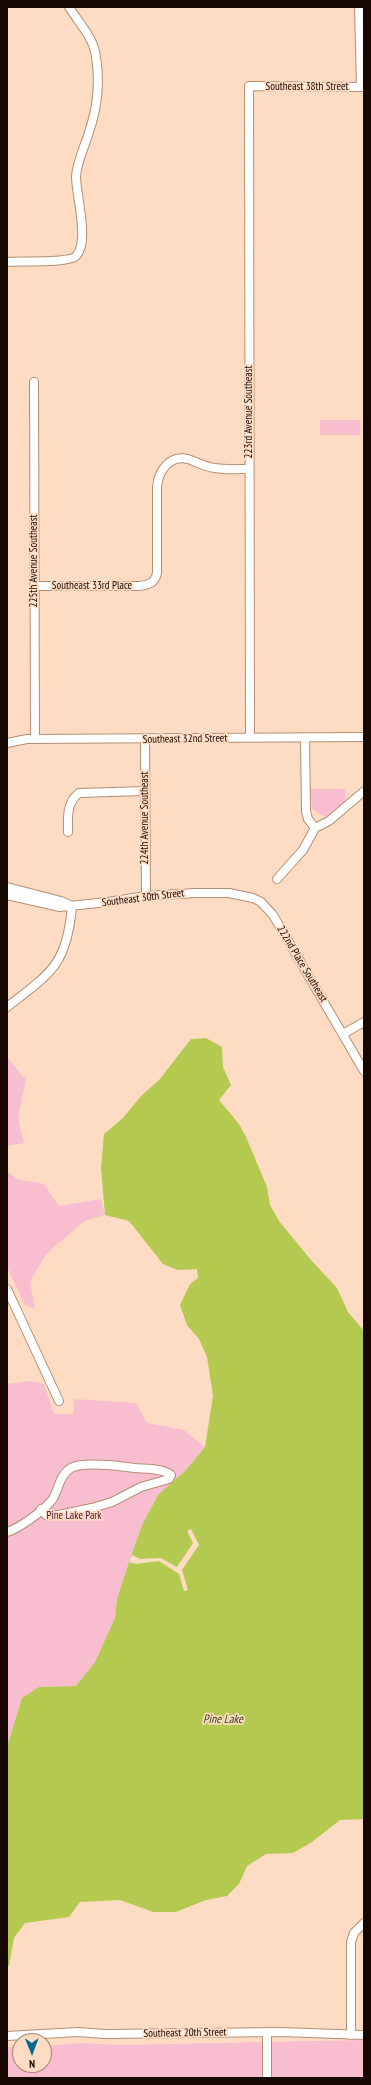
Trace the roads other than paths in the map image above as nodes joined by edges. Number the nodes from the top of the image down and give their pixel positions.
1 (69, 7) edge
2 (360, 7) edge
3 (249, 86) joint
4 (363, 87) edge
5 (7, 262) edge
6 (34, 382) dead end
7 (249, 469) junction
8 (34, 586) junction
9 (364, 737) edge
10 (250, 738) junction
11 (305, 738) junction
12 (35, 740) junction
13 (145, 740) junction
14 (7, 743) edge
15 (145, 791) junction
16 (363, 792) dead end
17 (315, 828) junction
18 (68, 832) dead end
19 (277, 879) dead end
20 (7, 887) edge
21 (214, 892) joint
22 (7, 895) edge
23 (146, 896) junction
24 (72, 906) junction
25 (7, 1007) edge
26 (364, 1022) edge
27 (343, 1034) junction
28 (364, 1070) edge
29 (7, 1289) edge
30 (59, 1401) dead end
31 (41, 1509) junction
32 (7, 1532) edge
33 (364, 1923) edge
34 (267, 2032) junction
35 (351, 2035) junction
36 (364, 2035) edge
37 (7, 2036) edge
38 (267, 2078) edge

1 - 5 street
2 - 4 street
3 - 4 street, Southeast 38th Street
3 - 7 street, 223rd Avenue Southeast
6 - 8 street, 225th Avenue Southeast
7 - 8 street, Southeast 33rd Place
7 - 10 street, 223rd Avenue Southeast
8 - 12 street, 225th Avenue Southeast
9 - 11 street, Southeast 32nd Street
10 - 11 street, Southeast 32nd Street
10 - 13 street, Southeast 32nd Street
11 - 17 street
12 - 13 street, Southeast 32nd Street
12 - 14 street, Southeast 32nd Street
13 - 15 street, 224th Avenue Southeast
15 - 18 street
15 - 23 street, 224th Avenue Southeast
16 - 17 street
17 - 19 street
20 - 24 street
21 - 23 street, Southeast 30th Street
21 - 27 street, 222nd Place Southeast
22 - 24 street, Southeast 30th Street
23 - 24 street, Southeast 30th Street
24 - 25 street
26 - 27 street
27 - 28 street, 222nd Place Southeast
29 - 30 street
31 - 31 street
31 - 32 street
33 - 35 street
34 - 35 street, Southeast 20th Street
34 - 37 street, Southeast 20th Street
34 - 38 street
35 - 36 street, Southeast 20th Street

